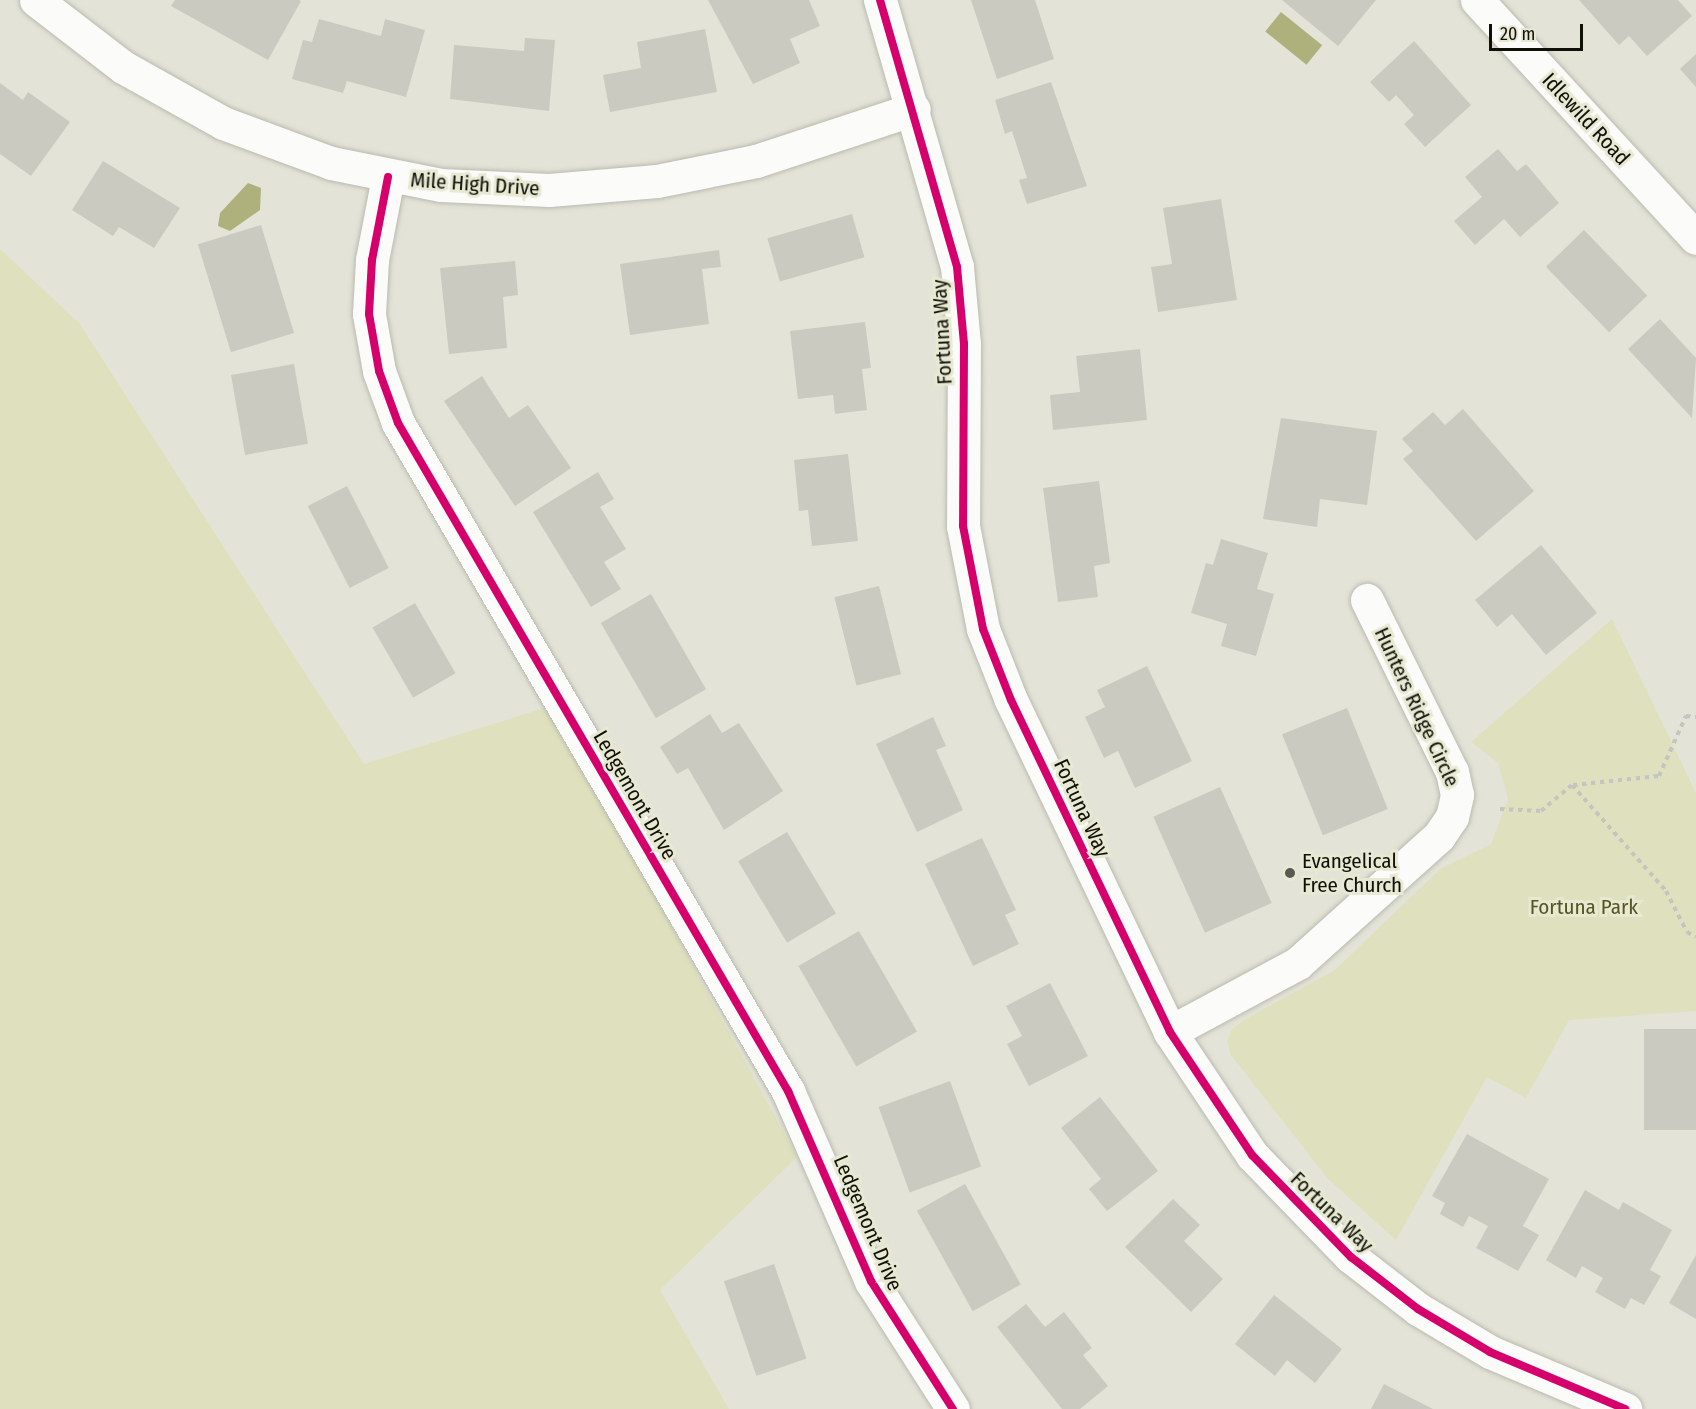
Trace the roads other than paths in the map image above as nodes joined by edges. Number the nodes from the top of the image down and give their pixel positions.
1 (36, 0) edge
2 (880, 0) edge
3 (1477, 0) edge
4 (914, 109) junction
5 (387, 177) junction
6 (1696, 238) edge
7 (1367, 600) dead end
8 (1170, 1032) junction
9 (953, 1409) edge
10 (1625, 1409) edge

1 - 5 street, Mile High Drive
2 - 4 street, Fortuna Way
3 - 6 street, Idlewild Road
4 - 5 street, Mile High Drive
4 - 8 street, Fortuna Way
5 - 9 street, Ledgemont Drive
7 - 8 street, Hunters Ridge Circle
8 - 10 street, Fortuna Way

